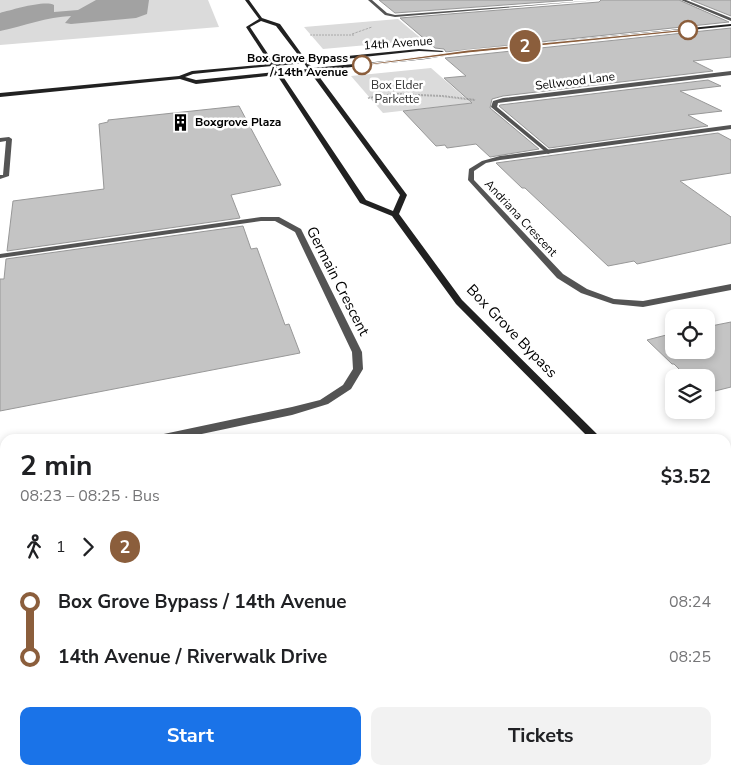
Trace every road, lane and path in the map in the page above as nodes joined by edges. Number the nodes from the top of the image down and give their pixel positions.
1 (247, 0) edge
2 (370, 0) edge
3 (597, 0) edge
4 (683, 0) edge
5 (262, 19) junction
6 (731, 20) edge
7 (731, 25) edge
8 (468, 52) junction
9 (305, 61) junction
10 (272, 64) junction
11 (312, 70) junction
12 (279, 74) junction
13 (731, 74) edge
14 (180, 77) junction
15 (397, 80) dead end
16 (394, 94) junction
17 (0, 95) edge
18 (368, 98) dead end
19 (476, 100) dead end
20 (731, 127) edge
21 (0, 140) edge
22 (548, 152) junction
23 (0, 177) edge
24 (395, 214) junction
25 (0, 256) edge
26 (731, 287) edge
27 (182, 434) edge
28 (592, 434) edge

1 - 5 main road
2 - 3 street
4 - 6 street
5 - 9 main road
5 - 10 main road
7 - 8 main road, 14th Avenue
8 - 9 main road, 14th Avenue
8 - 11 main road, 14th Avenue
9 - 10 main road, 14th Avenue
9 - 11 main road
10 - 12 main road
10 - 14 main road, 14th Avenue
11 - 12 main road, 14th Avenue
11 - 24 main road
12 - 14 main road, 14th Avenue
12 - 24 main road
13 - 22 street, Sellwood Lane
14 - 17 main road, 14th Avenue
15 - 16 path
16 - 18 path
16 - 19 path
20 - 22 street, Andriana Crescent
21 - 23 street
22 - 26 street, Andriana Crescent
24 - 28 main road, Box Grove Bypass
25 - 27 street, Germain Crescent

